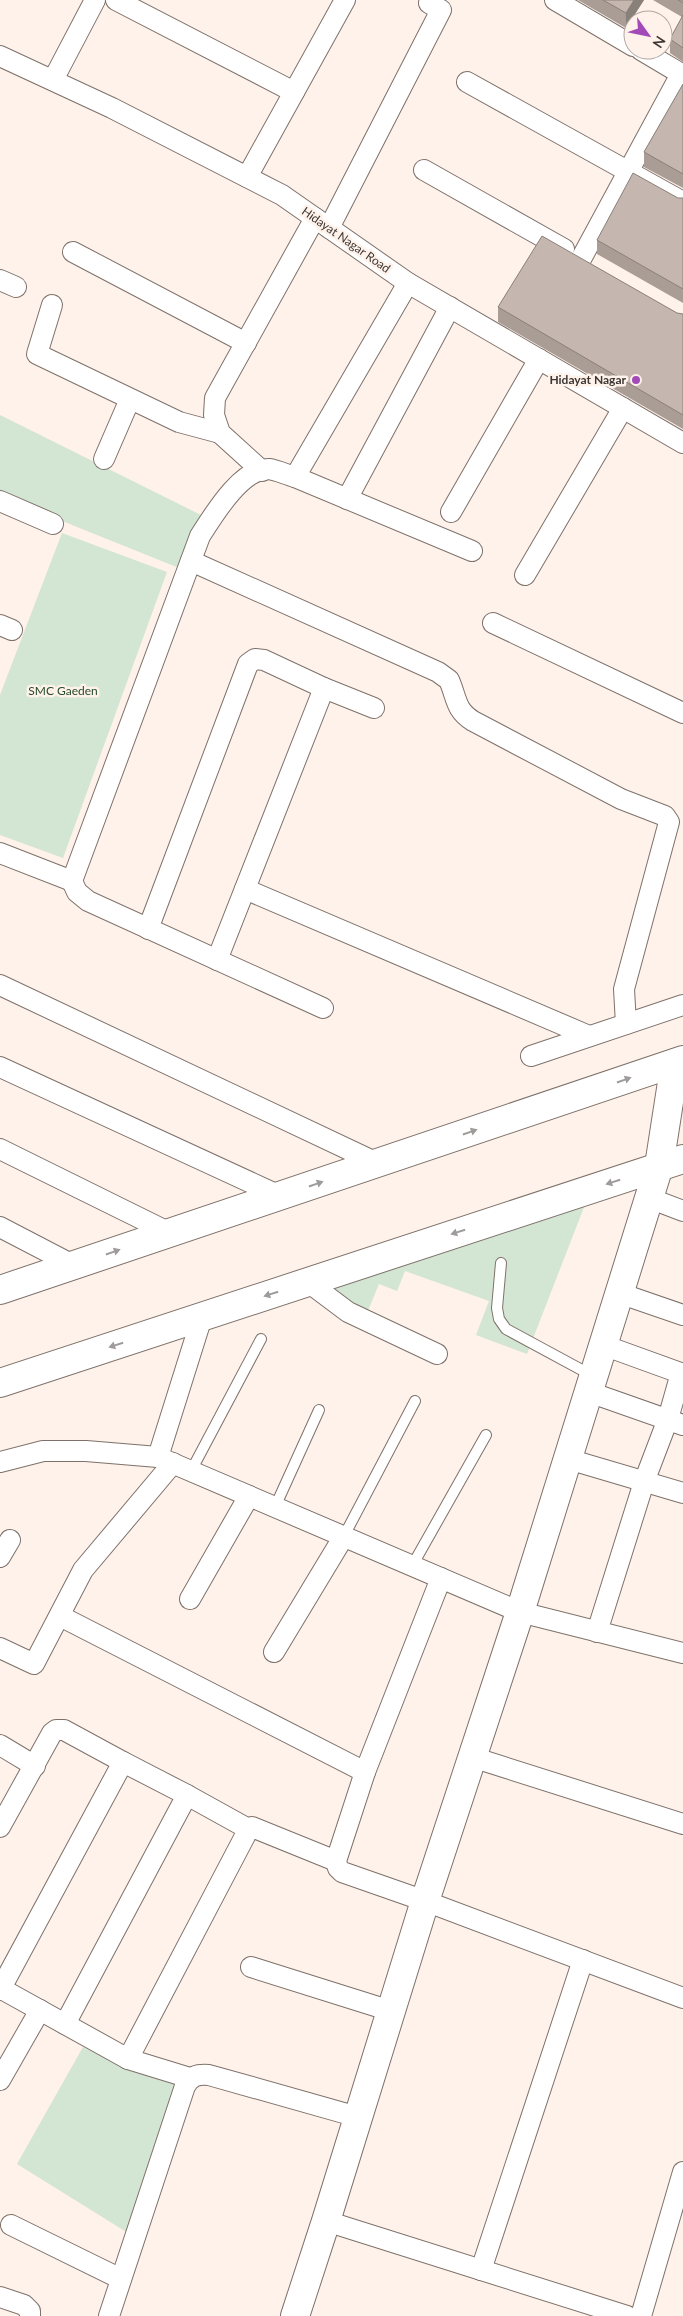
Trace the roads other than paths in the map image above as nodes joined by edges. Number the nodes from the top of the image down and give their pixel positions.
1 (95, 0) edge
2 (116, 0) edge
3 (431, 0) edge
4 (555, 0) edge
5 (336, 3) edge
6 (623, 40) edge
7 (0, 56) edge
8 (657, 60) edge
9 (682, 75) edge
10 (52, 80) junction
11 (467, 82) dead end
12 (294, 92) junction
13 (424, 170) dead end
14 (628, 172) junction
15 (247, 178) junction
16 (683, 202) edge
17 (322, 223) junction
18 (72, 252) dead end
19 (408, 283) junction
20 (52, 306) dead end
21 (450, 307) junction
22 (246, 343) junction
23 (539, 359) junction
24 (130, 399) junction
25 (623, 408) junction
26 (220, 433) junction
27 (683, 443) edge
28 (104, 459) dead end
29 (262, 472) junction
30 (295, 477) junction
31 (347, 499) junction
32 (0, 500) edge
33 (451, 512) dead end
34 (53, 524) dead end
35 (472, 551) dead end
36 (190, 561) junction
37 (525, 575) dead end
38 (493, 623) dead end
39 (324, 688) junction
40 (374, 708) dead end
41 (683, 713) edge
42 (0, 853) edge
43 (72, 881) junction
44 (245, 889) junction
45 (148, 929) junction
46 (217, 960) junction
47 (0, 985) edge
48 (683, 1005) edge
49 (323, 1008) dead end
50 (626, 1024) junction
51 (589, 1036) junction
52 (531, 1056) dead end
53 (679, 1062) edge
54 (0, 1067) edge
55 (0, 1149) edge
56 (378, 1163) junction
57 (671, 1163) edge
58 (280, 1196) junction
59 (649, 1198) junction
60 (683, 1211) edge
61 (0, 1227) edge
62 (170, 1233) junction
63 (501, 1263) dead end
64 (73, 1265) junction
65 (308, 1282) junction
66 (0, 1290) edge
67 (619, 1293) junction
68 (683, 1315) edge
69 (202, 1316) junction
70 (261, 1339) dead end
71 (603, 1345) junction
72 (438, 1354) dead end
73 (682, 1374) edge
74 (0, 1383) edge
75 (591, 1384) junction
76 (415, 1401) dead end
77 (318, 1410) dead end
78 (675, 1422) edge
79 (486, 1435) dead end
80 (568, 1459) junction
81 (165, 1460) junction
82 (0, 1462) edge
83 (191, 1471) junction
84 (644, 1482) junction
85 (683, 1493) edge
86 (249, 1496) junction
87 (275, 1507) junction
88 (344, 1536) junction
89 (412, 1566) junction
90 (441, 1578) junction
91 (190, 1599) dead end
92 (520, 1612) junction
93 (60, 1616) junction
94 (597, 1632) junction
95 (0, 1648) edge
96 (274, 1652) dead end
97 (683, 1653) edge
98 (0, 1745) edge
99 (472, 1757) junction
100 (123, 1762) junction
101 (35, 1766) junction
102 (365, 1772) junction
103 (186, 1795) junction
104 (683, 1824) edge
105 (0, 1826) edge
106 (252, 1827) dead end
107 (336, 1861) junction
108 (424, 1901) junction
109 (583, 1960) junction
110 (251, 1967) dead end
111 (0, 1989) edge
112 (683, 1998) edge
113 (40, 2010) junction
114 (391, 2011) junction
115 (65, 2024) junction
116 (128, 2059) junction
117 (190, 2078) junction
118 (0, 2080) edge
119 (358, 2117) junction
120 (683, 2172) edge
121 (326, 2221) junction
122 (11, 2225) dead end
123 (481, 2270) junction
124 (121, 2279) junction
125 (0, 2297) edge
126 (30, 2316) edge
127 (109, 2316) edge
128 (295, 2316) edge
129 (627, 2316) edge
130 (641, 2316) edge

1 - 10 street
2 - 12 street
3 - 17 street
4 - 6 street
5 - 12 street
7 - 10 street, Hidayat Nagar Road
8 - 9 street
9 - 14 street
10 - 15 street, Hidayat Nagar Road
11 - 14 street
12 - 15 street
13 - 14 street
14 - 16 street
15 - 17 street, Hidayat Nagar Road
17 - 19 street, Hidayat Nagar Road
17 - 22 street
18 - 22 street
19 - 21 street, Hidayat Nagar Road
19 - 30 street
20 - 24 street
21 - 23 street, Hidayat Nagar Road
21 - 31 street
22 - 26 street
23 - 25 street, Hidayat Nagar Road
23 - 33 street
24 - 26 street
24 - 28 street
25 - 27 street, Hidayat Nagar Road
25 - 37 street
26 - 29 street
29 - 30 street
29 - 36 street
30 - 31 street
31 - 35 street
32 - 34 street
36 - 43 street
36 - 50 street
38 - 41 street
39 - 40 street
39 - 44 street
39 - 45 street
42 - 43 street
43 - 45 street
44 - 46 street
44 - 51 street
45 - 46 street
46 - 49 street
47 - 56 street
48 - 50 street
50 - 51 street
51 - 52 street
56 -> 53 street
53 - 57 street
54 - 58 street
55 - 62 street
58 -> 56 street
57 - 59 street
57 -> 65 street
58 - 62 street
59 - 60 street
59 - 67 street
61 - 64 street
64 -> 62 street
63 - 75 lane
64 - 66 street
65 -> 69 street
65 - 72 street
67 - 68 street
67 - 71 street
69 -> 74 street
69 - 81 street
70 - 83 lane
71 - 73 street
71 - 75 street
73 - 78 street
75 - 78 street
75 - 80 street
76 - 88 lane
77 - 87 lane
78 - 84 street
79 - 89 lane
80 - 84 street
80 - 92 street
81 - 82 street
81 - 83 street
81 - 93 street
83 - 86 street
84 - 85 street
84 - 94 street
86 - 87 street
86 - 91 street
87 - 88 street
88 - 89 street
88 - 96 street
89 - 90 street
90 - 92 street
90 - 102 street
92 - 94 street
92 - 99 street
93 - 95 street
93 - 102 street
94 - 97 street
98 - 101 street
99 - 104 street
99 - 108 street
100 - 101 street
100 - 103 street
100 - 111 street
101 - 105 street
102 - 107 street
103 - 115 street
103 - 116 street
106 - 107 street
107 - 108 street
108 - 109 street
108 - 114 street
109 - 112 street
109 - 123 street
110 - 114 street
111 - 113 street
113 - 115 street
113 - 118 street
114 - 119 street
115 - 116 street
116 - 117 street
117 - 119 street
117 - 124 street
119 - 121 street
120 - 130 street
121 - 123 street
121 - 128 street
122 - 124 street
123 - 129 street
124 - 127 street
125 - 126 street

